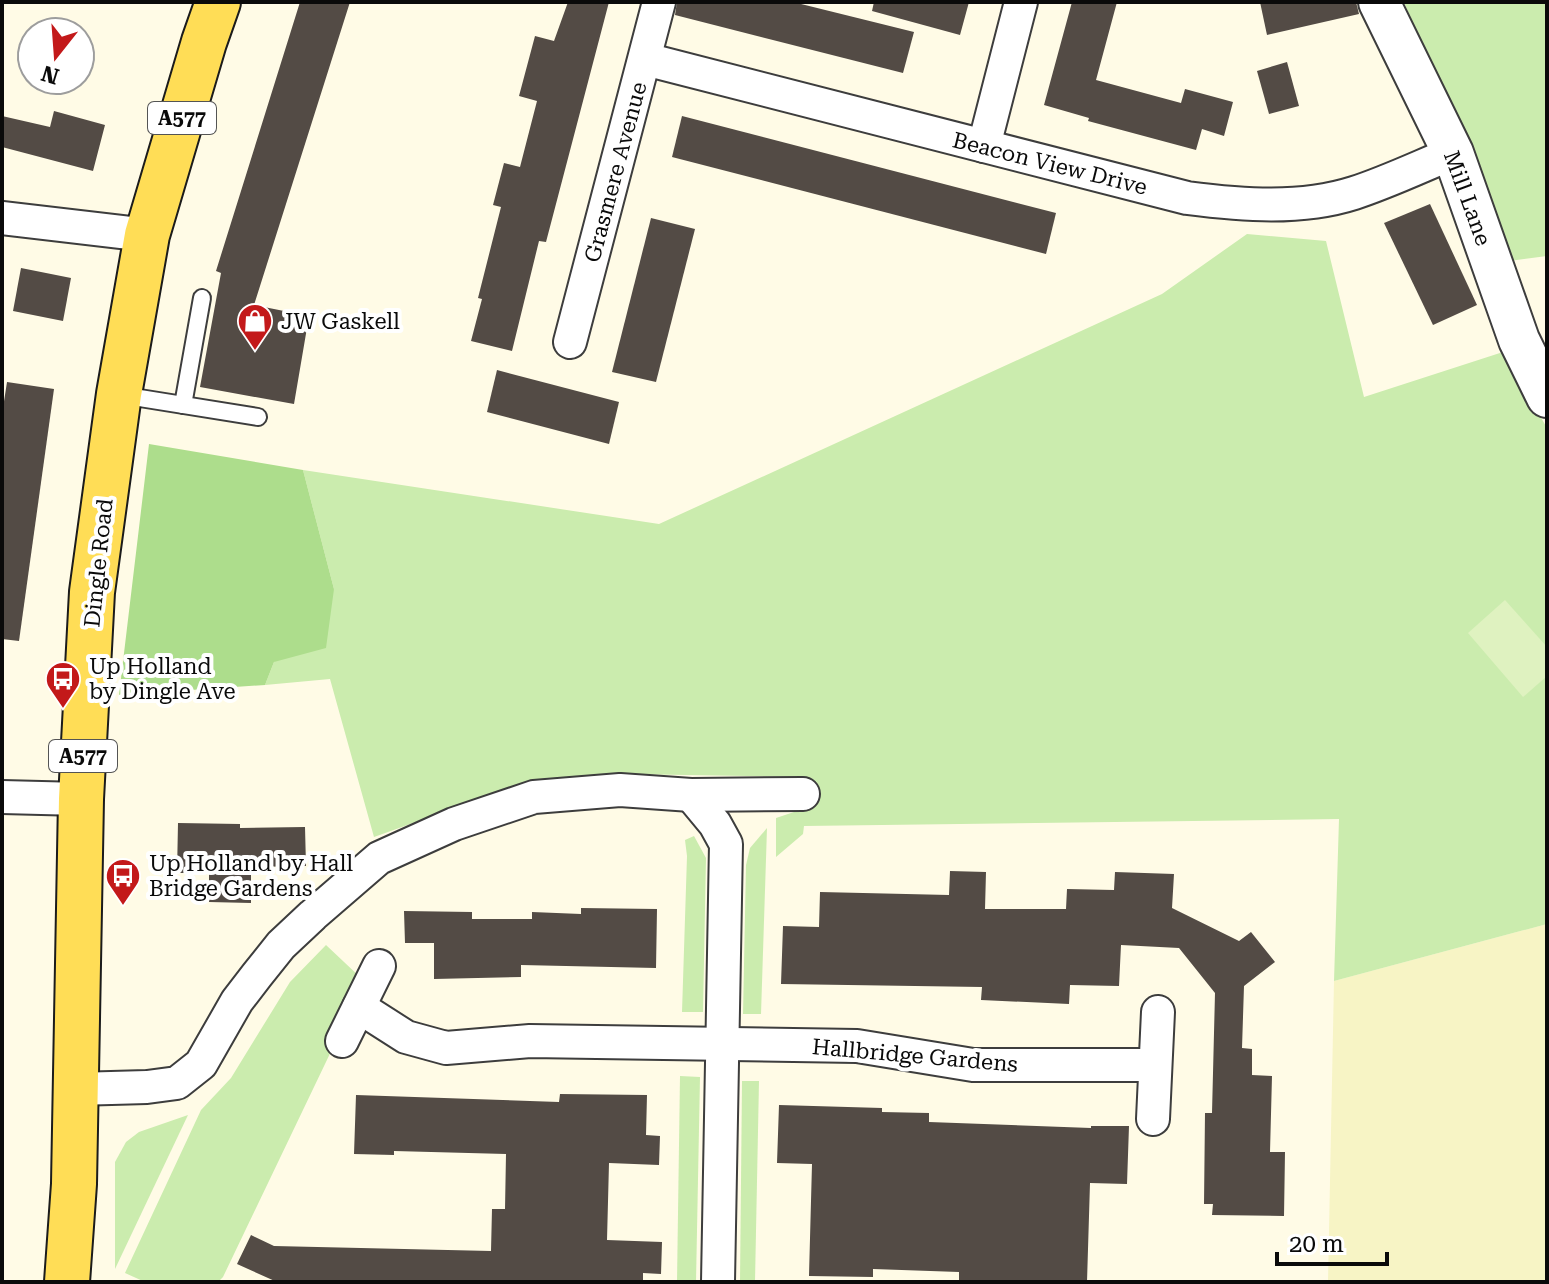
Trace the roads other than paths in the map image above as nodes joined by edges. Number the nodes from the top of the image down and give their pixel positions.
1 (218, 2) edge
2 (659, 2) edge
3 (1021, 2) edge
4 (1379, 2) edge
5 (645, 59) junction
6 (984, 146) junction
7 (1453, 153) junction
8 (2, 218) edge
9 (147, 235) junction
10 (202, 298) dead end
11 (570, 342) dead end
12 (119, 394) junction
13 (1547, 397) edge
14 (183, 405) junction
15 (258, 417) dead end
16 (803, 794) dead end
17 (691, 795) junction
18 (2, 797) edge
19 (81, 799) junction
20 (379, 966) dead end
21 (359, 1007) junction
22 (1158, 1012) dead end
23 (342, 1041) dead end
24 (723, 1043) junction
25 (1155, 1065) junction
26 (75, 1089) junction
27 (1153, 1119) dead end
28 (67, 1282) edge
29 (718, 1282) edge

1 - 9 main road, Dingle Road / A577
2 - 5 street, Grasmere Avenue
3 - 6 street
4 - 7 street, Mill Lane
5 - 6 street, Beacon View Drive
5 - 11 street, Grasmere Avenue
6 - 7 street, Beacon View Drive
7 - 13 street, Mill Lane
8 - 9 street
9 - 12 main road, Dingle Road / A577
10 - 14 lane
12 - 14 lane
12 - 19 main road, Dingle Road / A577
14 - 15 lane
16 - 17 street
17 - 24 street
17 - 26 street
18 - 19 street
19 - 26 main road, Dingle Road / A577
20 - 21 street
21 - 23 street
21 - 24 street, Hallbridge Gardens
22 - 25 street
24 - 25 street, Hallbridge Gardens
24 - 29 street
25 - 27 street
26 - 28 main road, Dingle Road / A577

